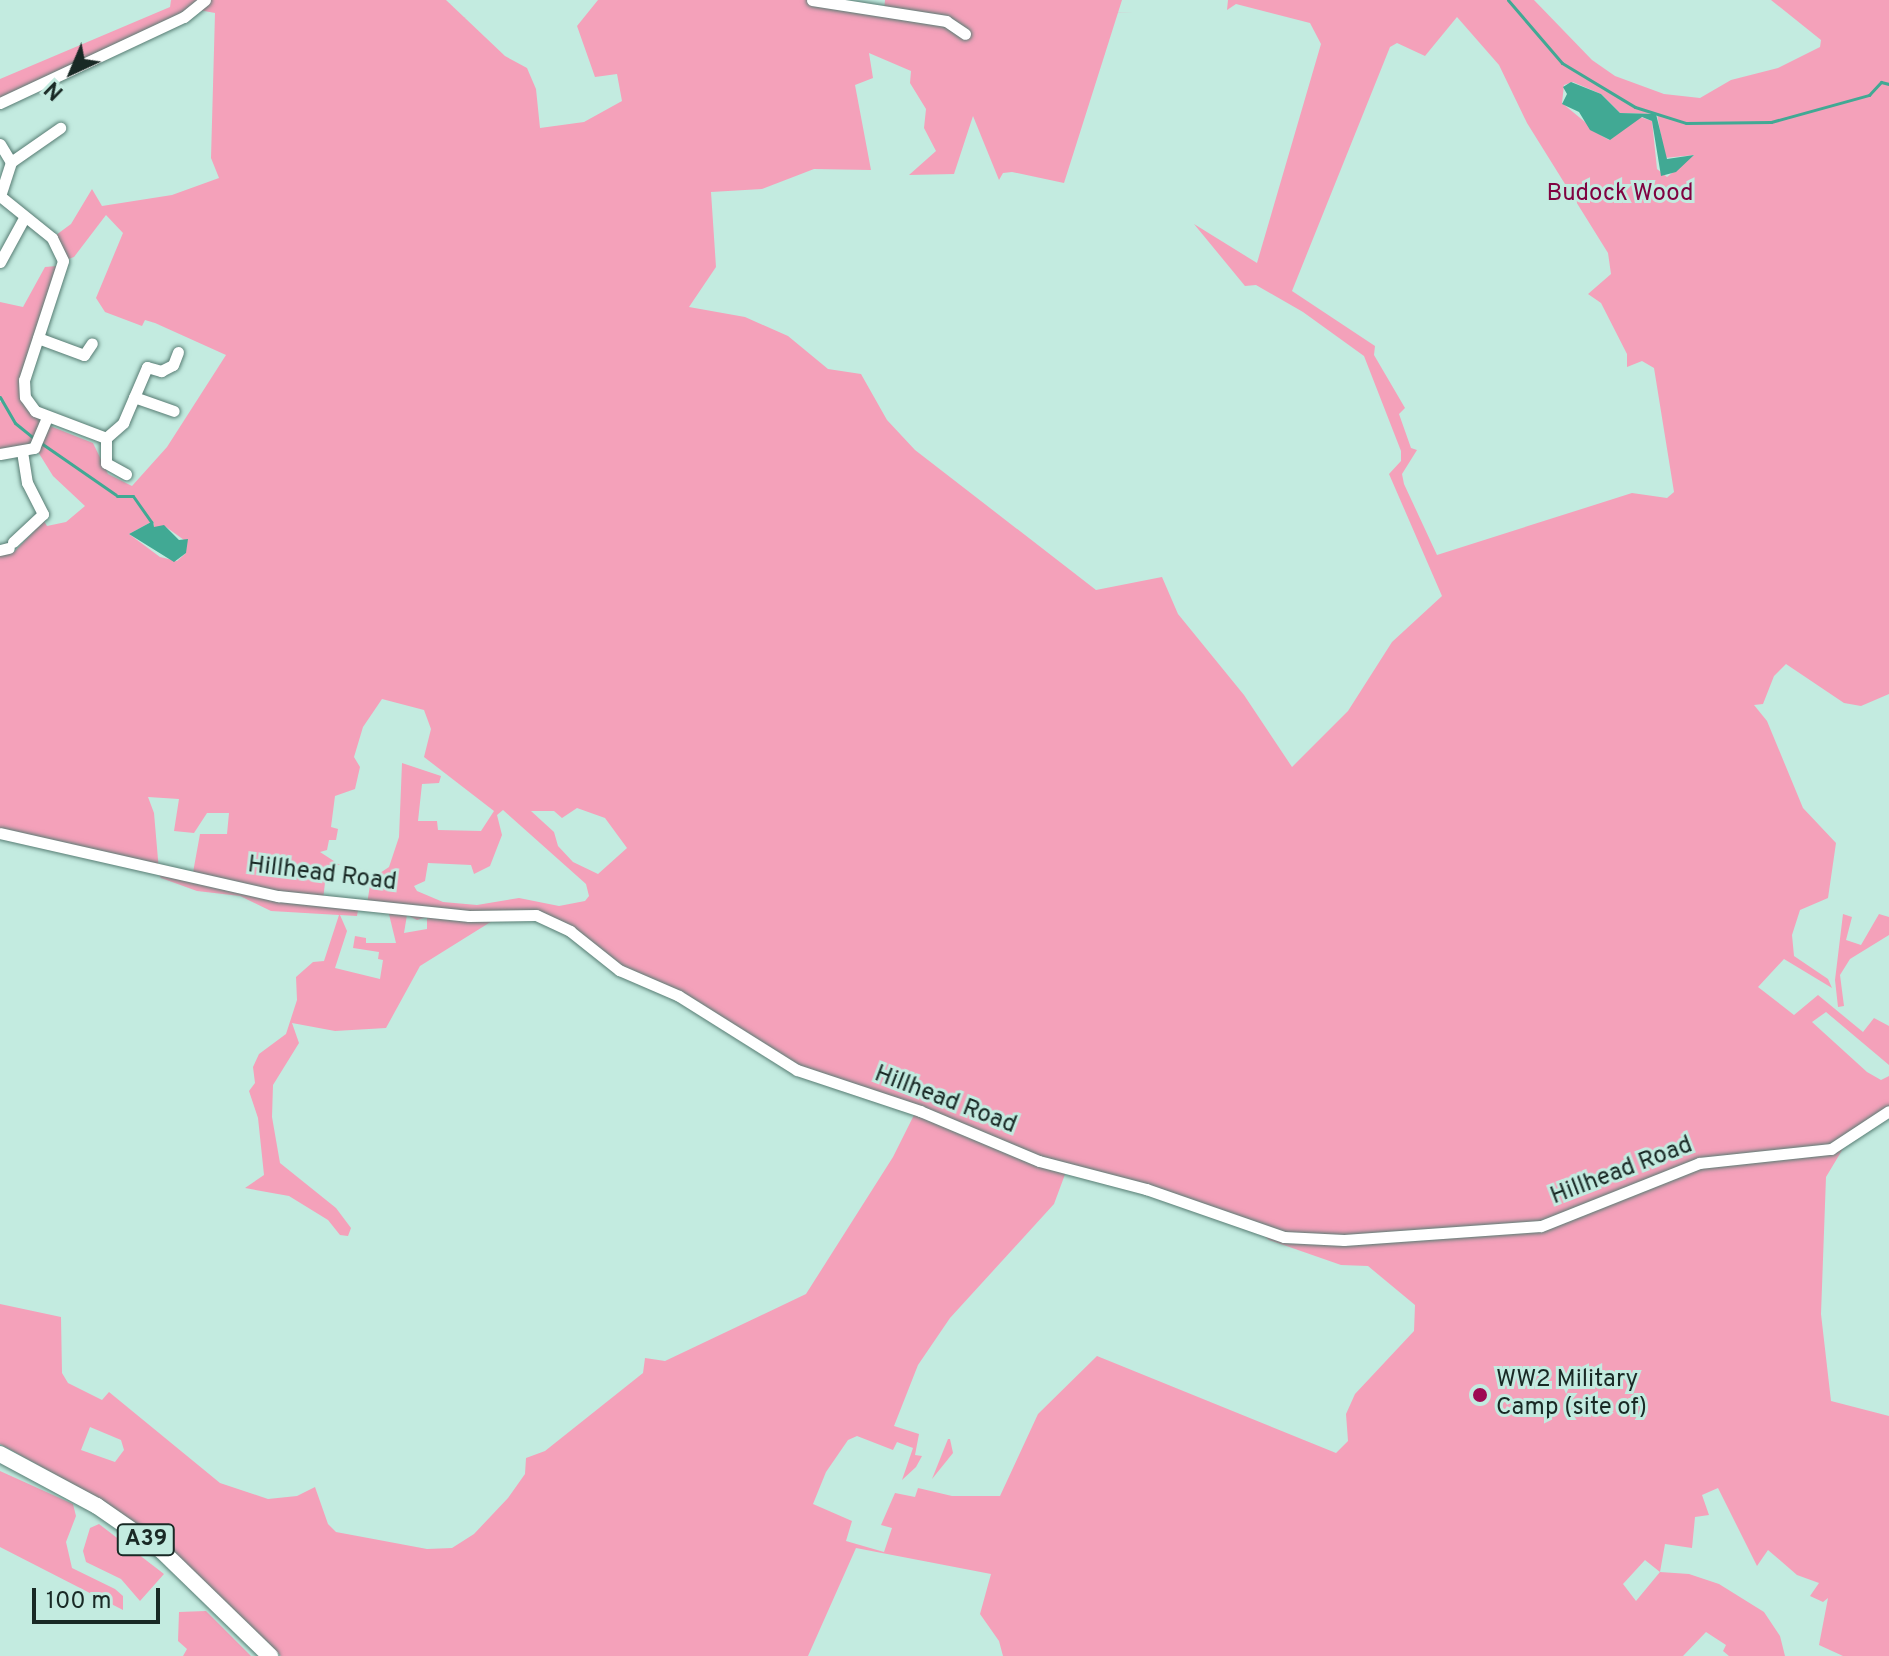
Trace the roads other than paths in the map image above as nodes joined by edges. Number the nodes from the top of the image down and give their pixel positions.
1 (205, 0) edge
2 (812, 0) edge
3 (965, 34) dead end
4 (0, 103) edge
5 (60, 128) dead end
6 (0, 144) edge
7 (11, 162) junction
8 (0, 196) edge
9 (24, 218) junction
10 (0, 262) edge
11 (38, 338) junction
12 (92, 343) dead end
13 (178, 352) dead end
14 (134, 397) junction
15 (174, 411) dead end
16 (47, 418) junction
17 (106, 438) junction
18 (22, 453) junction
19 (0, 454) edge
20 (126, 474) dead end
21 (7, 546) edge
22 (0, 833) edge
23 (1889, 1111) edge
24 (0, 1454) edge
25 (270, 1656) edge

1 - 4 street
2 - 3 street
5 - 7 street
6 - 7 street
7 - 8 street
8 - 9 street
9 - 10 street
9 - 11 street
11 - 12 street
11 - 16 street
13 - 14 street
14 - 15 street
14 - 17 street
16 - 17 street
16 - 18 street
17 - 20 street
18 - 19 street
18 - 21 street
22 - 23 street, Hillhead Road
24 - 25 highway, A39

